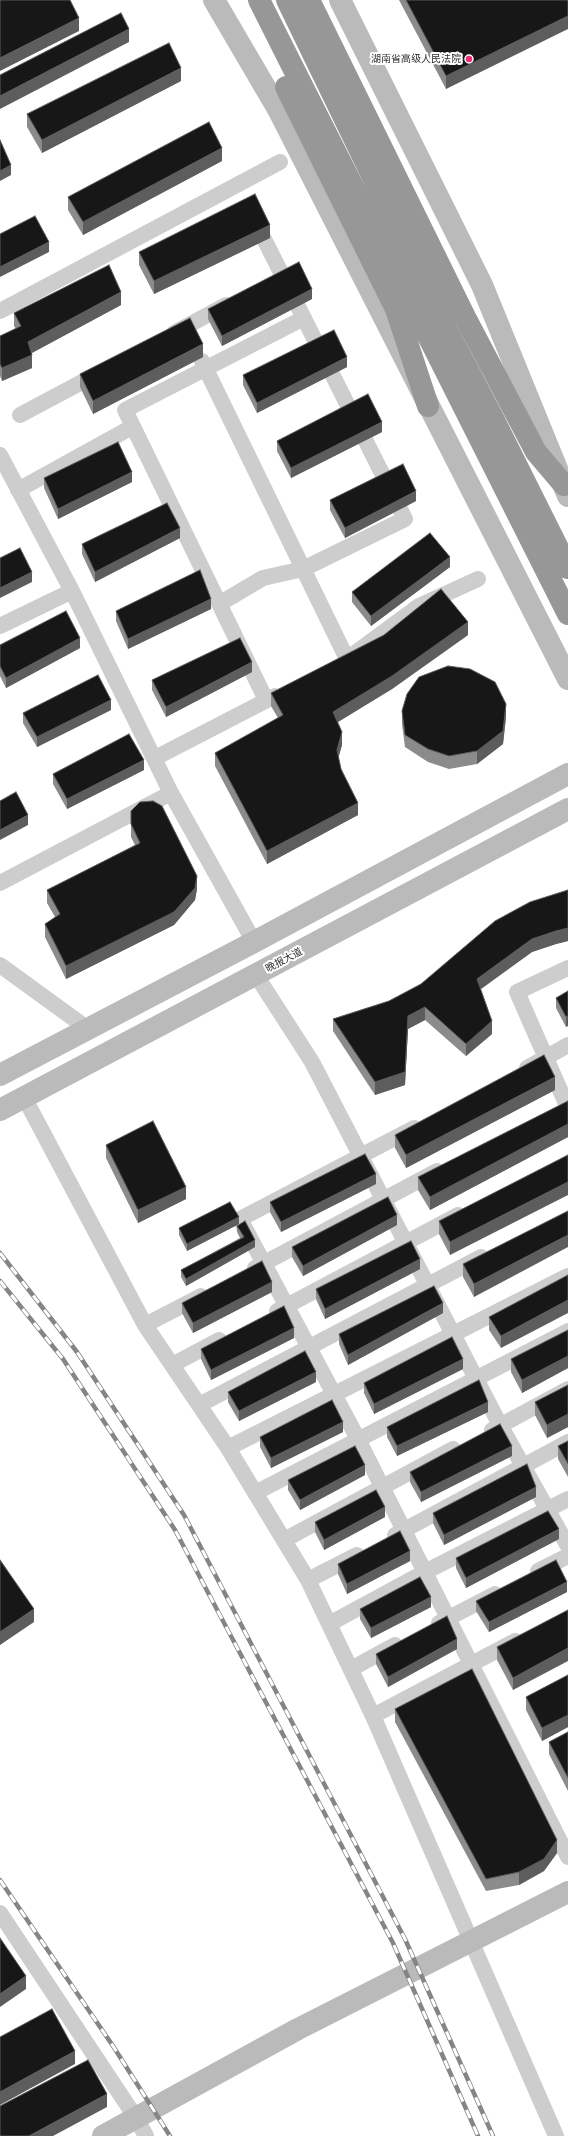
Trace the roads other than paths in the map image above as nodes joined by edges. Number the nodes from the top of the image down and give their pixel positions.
1 (214, 0) edge
2 (243, 0) edge
3 (259, 0) edge
4 (287, 0) edge
5 (309, 0) edge
6 (340, 0) edge
7 (280, 162) dead end
8 (257, 225) edge
9 (241, 297) edge
10 (0, 311) edge
11 (304, 318) junction
12 (191, 337) junction
13 (158, 342) edge
14 (110, 367) edge
15 (206, 369) junction
16 (428, 406) junction
17 (20, 415) dead end
18 (132, 427) junction
19 (0, 455) edge
20 (18, 490) junction
21 (566, 490) edge
22 (568, 568) edge
23 (303, 569) junction
24 (478, 579) dead end
25 (72, 591) junction
26 (219, 604) junction
27 (568, 614) edge
28 (0, 626) edge
29 (568, 679) edge
30 (286, 690) edge
31 (266, 700) junction
32 (156, 758) junction
33 (568, 774) edge
34 (171, 793) junction
35 (568, 809) edge
36 (0, 883) edge
37 (254, 942) junction
38 (0, 965) edge
39 (568, 968) edge
40 (256, 975) junction
41 (88, 1029) junction
42 (568, 1045) edge
43 (546, 1057) junction
44 (0, 1075) edge
45 (512, 1076) edge
46 (24, 1098) junction
47 (564, 1107) edge
48 (0, 1110) edge
49 (430, 1120) edge
50 (361, 1156) junction
51 (454, 1162) edge
52 (383, 1199) junction
53 (469, 1210) edge
54 (406, 1242) junction
55 (498, 1249) edge
56 (264, 1263) junction
57 (243, 1274) edge
58 (568, 1276) edge
59 (428, 1284) junction
60 (215, 1289) edge
61 (287, 1306) junction
62 (266, 1316) edge
63 (146, 1325) junction
64 (568, 1331) edge
65 (233, 1334) edge
66 (454, 1334) junction
67 (308, 1346) junction
68 (172, 1365) junction
69 (477, 1379) junction
70 (568, 1389) edge
71 (334, 1394) junction
72 (199, 1405) junction
73 (500, 1425) junction
74 (358, 1439) junction
75 (568, 1442) edge
76 (228, 1448) junction
77 (523, 1466) junction
78 (382, 1486) junction
79 (255, 1493) junction
80 (568, 1499) edge
81 (547, 1509) junction
82 (404, 1530) junction
83 (284, 1540) junction
84 (568, 1546) edge
85 (568, 1556) edge
86 (425, 1572) junction
87 (308, 1580) junction
88 (449, 1618) junction
89 (330, 1624) junction
90 (428, 1629) edge
91 (527, 1635) edge
92 (407, 1640) edge
93 (472, 1663) junction
94 (351, 1669) junction
95 (373, 1716) junction
96 (568, 1857) edge
97 (568, 1892) edge
98 (0, 1913) edge
99 (472, 1941) junction
100 (141, 2127) edge
101 (103, 2136) edge
102 (556, 2136) edge

1 - 16 main road
2 - 16 highway
3 - 27 highway
4 - 22 highway
5 - 21 highway
6 - 21 main road
7 - 10 street
8 - 11 street
9 - 12 street
11 - 15 street
11 - 23 street
12 - 13 street
12 - 15 street
14 - 17 street
15 - 18 street
15 - 23 street
16 - 29 main road
18 - 20 street
18 - 26 street
19 - 20 street
20 - 25 street
23 - 24 street
23 - 26 street
25 - 28 street
25 - 32 street
26 - 31 street
30 - 31 street
31 - 32 street
32 - 34 street
33 - 37 main road
34 - 36 street
34 - 37 street
35 - 40 main road, 晚报大道
37 - 41 main road
38 - 41 street
39 - 43 street
40 - 46 main road, 晚报大道
40 - 50 street
41 - 44 main road
42 - 43 street
43 - 45 street
43 - 47 street
46 - 48 main road, 晚报大道
46 - 63 street
49 - 50 street
50 - 52 street
50 - 56 street
51 - 52 street
52 - 54 street
52 - 56 street
53 - 54 street
54 - 59 street
54 - 61 street
55 - 59 street
56 - 57 street
56 - 61 street
58 - 66 street
59 - 66 street
59 - 67 street
60 - 63 street
61 - 62 street
61 - 67 street
63 - 68 street
64 - 69 street
65 - 68 street
66 - 69 street
66 - 71 street
67 - 71 street
67 - 72 street
68 - 72 street
69 - 73 street
69 - 74 street
70 - 73 street
71 - 74 street
71 - 76 street
72 - 76 street
73 - 77 street
73 - 78 street
74 - 78 street
74 - 79 street
75 - 77 street
76 - 79 street
77 - 81 street
77 - 82 street
78 - 82 street
78 - 83 street
79 - 83 street
80 - 81 street
81 - 84 street
81 - 86 street
82 - 86 street
82 - 87 street
83 - 87 street
85 - 88 street
86 - 88 street
86 - 89 street
87 - 89 street
88 - 90 street
88 - 93 street
89 - 94 street
91 - 93 street
92 - 94 street
93 - 95 street
93 - 96 street
94 - 95 street
95 - 99 street
97 - 99 main road
98 - 100 street
99 - 100 main road
99 - 102 street
100 - 101 main road

